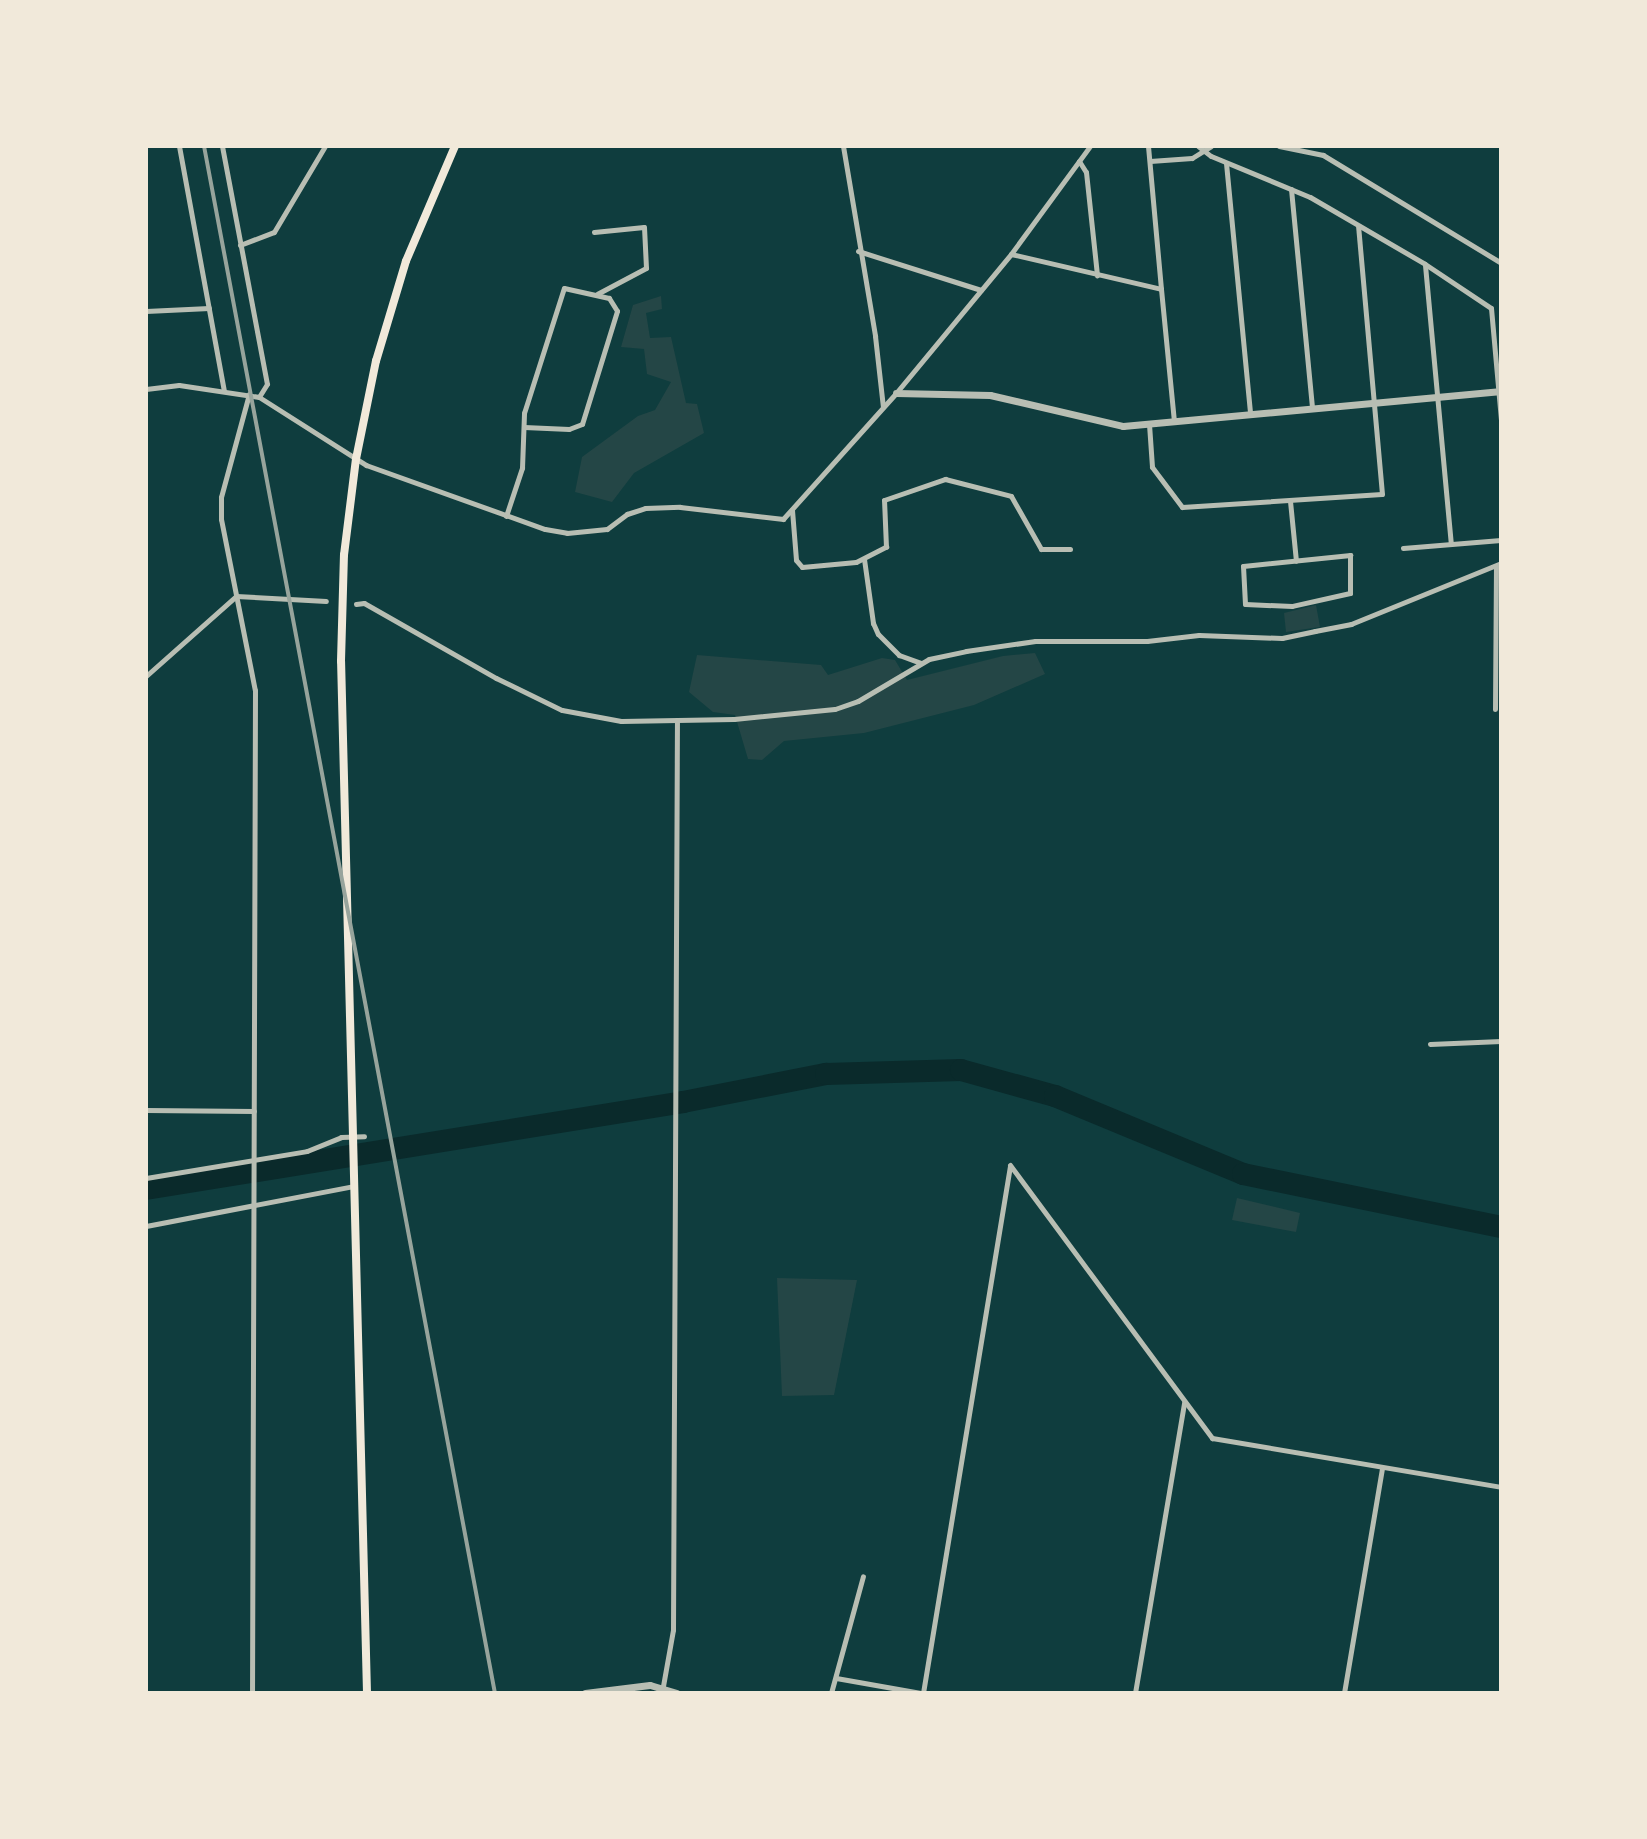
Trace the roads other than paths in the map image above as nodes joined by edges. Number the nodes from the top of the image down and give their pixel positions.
1 (179, 146) edge
2 (222, 146) edge
3 (325, 146) edge
4 (455, 146) edge
5 (843, 146) edge
6 (1090, 146) edge
7 (1148, 146) edge
8 (1211, 146) edge
9 (1279, 146) edge
10 (1200, 149) edge
11 (1079, 161) junction
12 (1150, 161) junction
13 (1226, 163) junction
14 (1291, 189) junction
15 (1358, 226) junction
16 (594, 232) dead end
17 (240, 245) junction
18 (858, 251) junction
19 (1011, 254) junction
20 (1501, 263) edge
21 (1425, 264) junction
22 (1097, 275) junction
23 (1161, 289) junction
24 (981, 290) junction
25 (596, 294) junction
26 (209, 308) junction
27 (146, 311) edge
28 (146, 389) edge
29 (224, 390) junction
30 (1500, 391) edge
31 (896, 393) junction
32 (249, 394) junction
33 (259, 397) junction
34 (1437, 397) junction
35 (1375, 403) junction
36 (883, 408) junction
37 (1312, 409) junction
38 (1250, 415) junction
39 (1174, 421) junction
40 (1501, 421) edge
41 (1149, 424) junction
42 (524, 427) junction
43 (356, 459) junction
44 (1290, 501) junction
45 (792, 509) junction
46 (506, 516) junction
47 (1501, 540) edge
48 (1451, 544) junction
49 (1403, 548) dead end
50 (1070, 549) dead end
51 (864, 559) junction
52 (1296, 561) junction
53 (1499, 564) edge
54 (236, 596) junction
55 (326, 601) dead end
56 (356, 604) dead end
57 (921, 663) junction
58 (146, 676) edge
59 (1495, 709) dead end
60 (677, 720) junction
61 (1501, 1041) edge
62 (1430, 1044) dead end
63 (146, 1110) edge
64 (254, 1111) junction
65 (352, 1136) junction
66 (364, 1136) dead end
67 (255, 1159) junction
68 (146, 1178) edge
69 (353, 1186) junction
70 (255, 1205) junction
71 (146, 1226) edge
72 (1184, 1401) junction
73 (1382, 1468) junction
74 (1501, 1487) edge
75 (863, 1576) dead end
76 (836, 1678) junction
77 (663, 1686) junction
78 (252, 1693) edge
79 (367, 1693) edge
80 (585, 1693) edge
81 (677, 1693) edge
82 (831, 1693) edge
83 (922, 1693) edge
84 (1135, 1693) edge
85 (1344, 1693) edge

1 - 26 street
2 - 17 street
3 - 17 street
4 - 43 main road
5 - 18 street
6 - 11 street
7 - 12 street
8 - 10 street
9 - 20 street
10 - 12 street
10 - 13 street
11 - 19 street
11 - 22 street
12 - 23 street
13 - 14 street
13 - 38 street
14 - 15 street
14 - 37 street
15 - 21 street
15 - 35 street
16 - 25 street
17 - 33 street
18 - 24 street
18 - 36 street
19 - 22 street
19 - 24 street
21 - 30 street
21 - 34 street
22 - 23 street
23 - 39 street
24 - 31 street
25 - 42 street
25 - 42 street
26 - 27 street
26 - 29 street
28 - 29 street
29 - 32 street
30 - 34 street
30 - 40 street
31 - 36 street
31 - 41 street
32 - 33 street
32 - 54 street
33 - 43 street
34 - 35 street
34 - 48 street
35 - 37 street
35 - 44 street
36 - 45 street
37 - 38 street
38 - 39 street
39 - 41 street
41 - 44 street
42 - 46 street
43 - 46 street
43 - 65 main road
44 - 52 street
45 - 46 street
45 - 51 street
47 - 48 street
48 - 49 street
50 - 51 street
51 - 57 street
52 - 52 street
53 - 57 street
53 - 59 street
54 - 55 street
54 - 58 street
54 - 64 street
56 - 60 street
57 - 60 street
60 - 77 street
61 - 62 street
63 - 64 street
64 - 67 street
65 - 66 street
65 - 67 street
65 - 69 main road
67 - 68 street
67 - 70 street
69 - 70 street
69 - 79 main road
70 - 71 street
70 - 78 street
72 - 73 street
72 - 83 street
72 - 84 street
73 - 74 street
73 - 85 street
75 - 76 street
76 - 82 street
76 - 83 street
77 - 80 street
77 - 81 street

